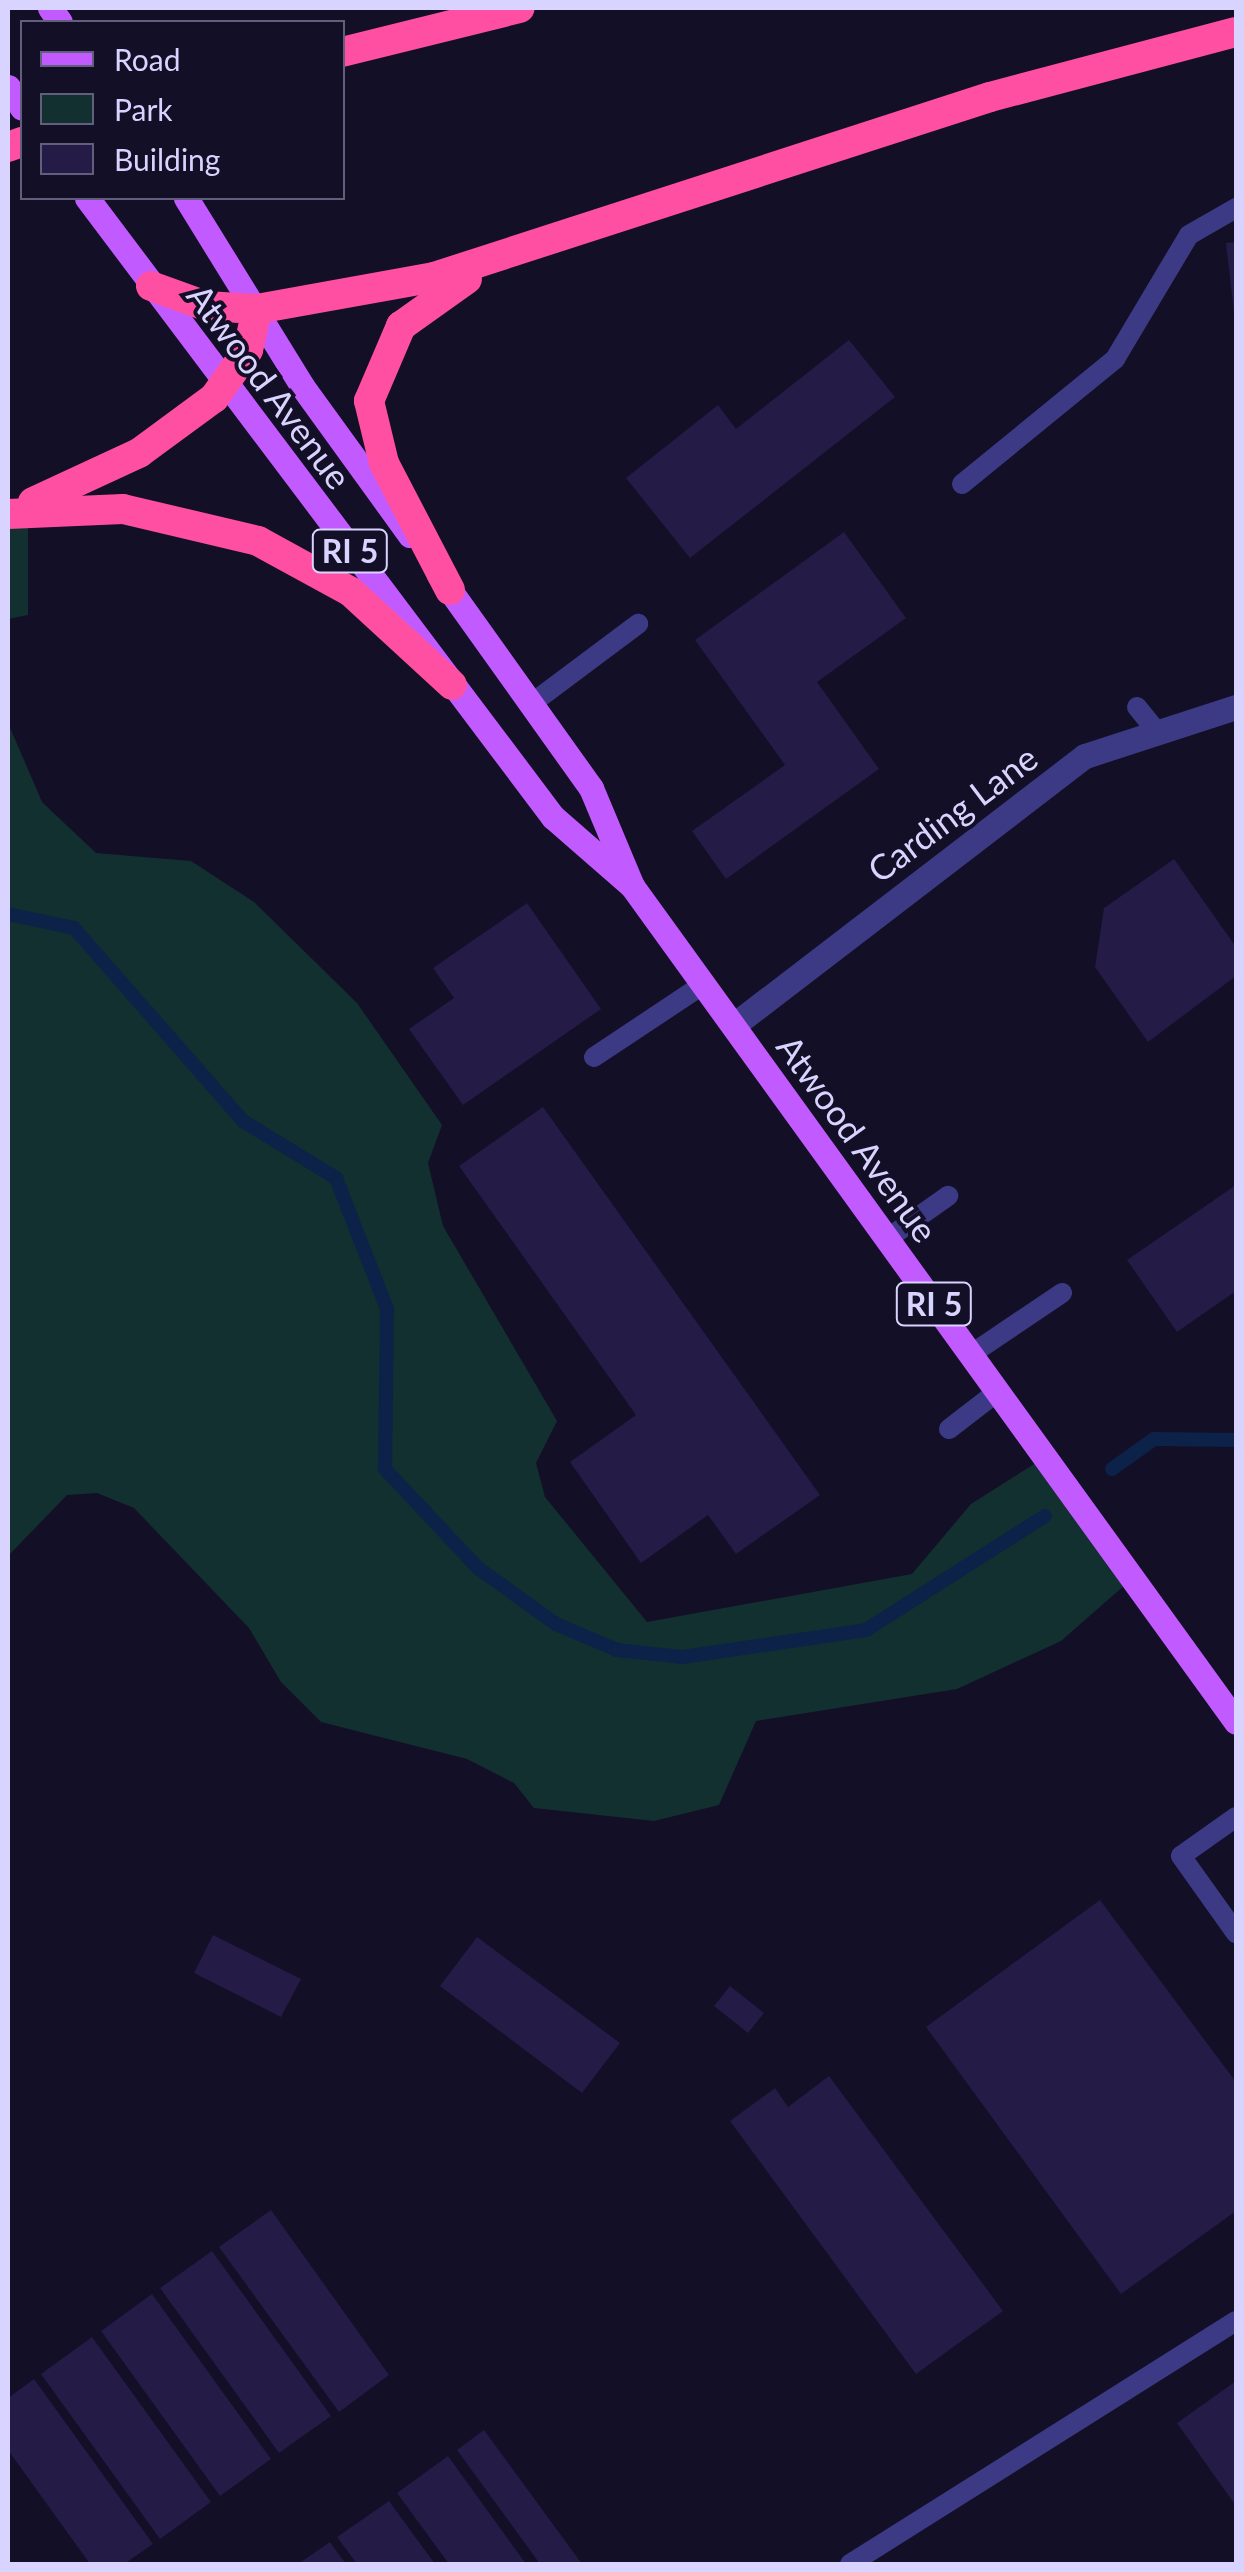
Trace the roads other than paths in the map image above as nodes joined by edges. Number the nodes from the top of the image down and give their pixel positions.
1 (520, 8) edge
2 (1236, 32) edge
3 (345, 51) edge
4 (89, 200) edge
5 (187, 200) edge
6 (1236, 208) edge
7 (552, 246) junction
8 (151, 286) junction
9 (258, 308) junction
10 (226, 386) junction
11 (962, 484) dead end
12 (8, 512) edge
13 (450, 590) junction
14 (638, 624) dead end
15 (452, 685) junction
16 (532, 704) junction
17 (1236, 707) edge
18 (632, 886) junction
19 (704, 984) junction
20 (734, 1025) junction
21 (594, 1058) dead end
22 (948, 1196) dead end
23 (887, 1239) junction
24 (1062, 1293) dead end
25 (970, 1355) junction
26 (997, 1392) junction
27 (949, 1429) dead end
28 (1236, 1722) edge
29 (1236, 1817) edge
30 (1236, 1933) edge
31 (1236, 2320) edge
32 (850, 2564) edge

1 - 3 highway
2 - 7 highway
4 - 8 main road, Atwood Avenue / RI 5
5 - 9 main road, Atwood Avenue / RI 5
6 - 11 lane
7 - 9 highway
7 - 13 highway
8 - 9 highway
8 - 10 main road, Atwood Avenue / RI 5
9 - 10 highway
9 - 13 main road, Atwood Avenue / RI 5
10 - 12 highway
10 - 15 main road, Atwood Avenue / RI 5
12 - 15 highway
13 - 16 main road, Atwood Avenue / RI 5
14 - 16 lane
15 - 18 main road, Atwood Avenue / RI 5
16 - 18 main road, Atwood Avenue / RI 5
17 - 20 street, Carding Lane
18 - 19 main road, Atwood Avenue / RI 5
19 - 20 main road, Atwood Avenue / RI 5
19 - 21 lane
20 - 23 main road, Atwood Avenue / RI 5
22 - 23 lane
23 - 25 main road, Atwood Avenue / RI 5
24 - 25 lane
25 - 26 main road, Atwood Avenue / RI 5
26 - 27 lane
26 - 28 main road, Atwood Avenue / RI 5
29 - 30 lane
31 - 32 lane

